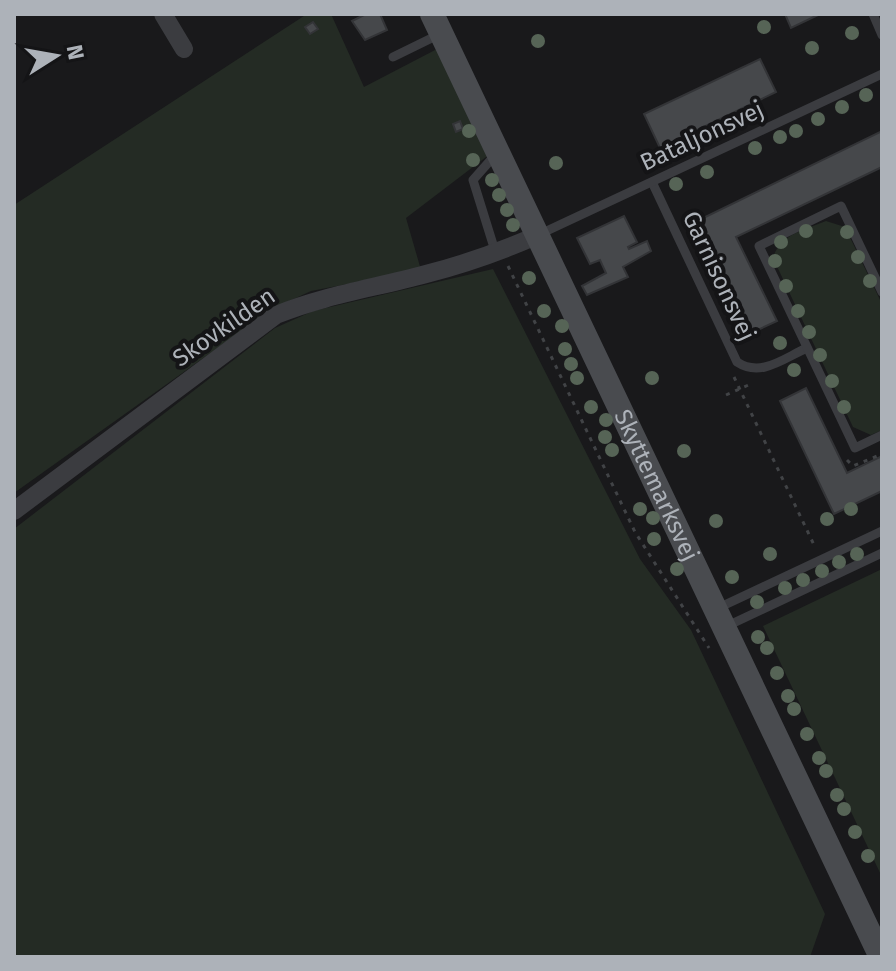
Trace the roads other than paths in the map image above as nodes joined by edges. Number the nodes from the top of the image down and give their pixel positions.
1 (163, 14) edge
2 (873, 14) edge
3 (436, 24) edge
4 (882, 35) edge
5 (184, 49) dead end
6 (393, 57) dead end
7 (882, 74) edge
8 (498, 151) junction
9 (652, 182) junction
10 (538, 235) junction
11 (499, 252) junction
12 (882, 292) edge
13 (807, 348) junction
14 (882, 435) edge
15 (14, 511) edge
16 (882, 531) edge
17 (882, 553) edge
18 (721, 618) junction
19 (881, 957) edge

1 - 5 street
2 - 4 lane
3 - 6 lane
3 - 8 street, Skyttemarksvej
7 - 9 lane, Bataljonsvej
8 - 10 street, Skyttemarksvej
8 - 11 lane
9 - 10 lane, Bataljonsvej
9 - 13 lane, Garnisonsvej
10 - 11 street, Skovkilden
10 - 18 street, Skyttemarksvej
11 - 15 street, Skovkilden
12 - 13 lane, Garnisonsvej
13 - 14 lane, Garnisonsvej
16 - 18 lane
17 - 18 lane
18 - 19 street, Skyttemarksvej

